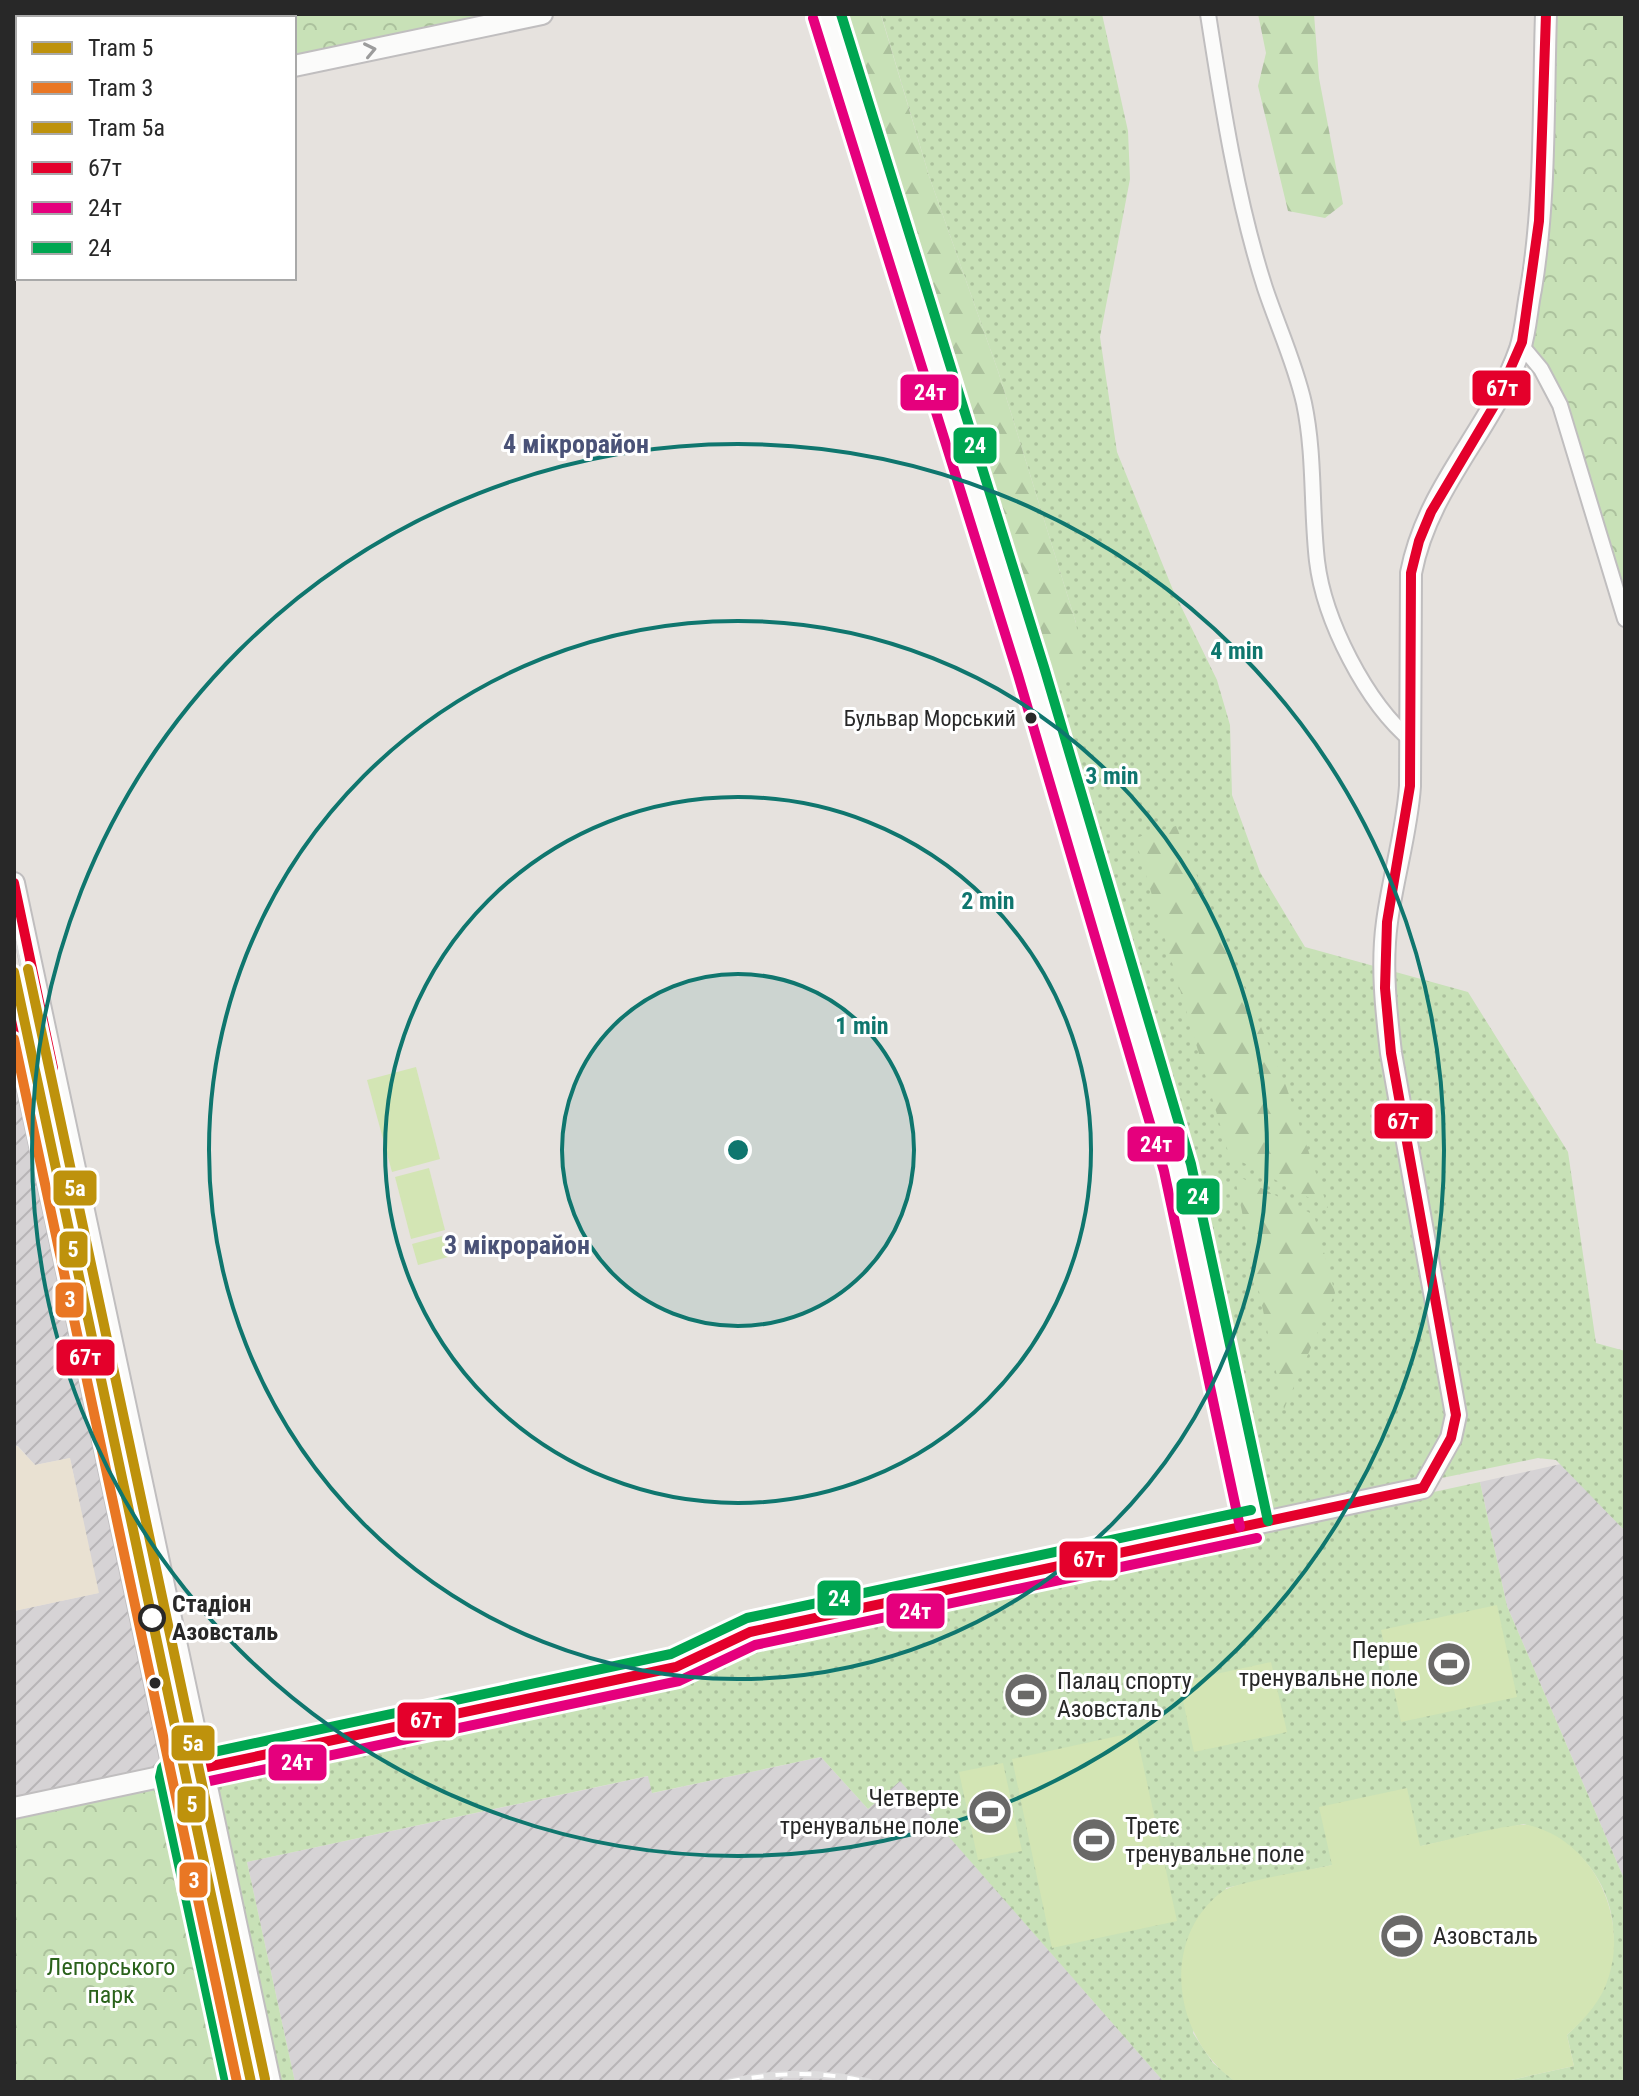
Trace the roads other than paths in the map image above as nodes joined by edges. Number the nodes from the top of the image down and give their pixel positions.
1 (542, 14) edge
2 (826, 14) edge
3 (1208, 14) edge
4 (1546, 14) edge
5 (296, 66) edge
6 (1521, 345) junction
7 (1625, 619) edge
8 (1412, 741) junction
9 (14, 883) edge
10 (14, 1023) edge
11 (1254, 1524) junction
12 (201, 1768) junction
13 (174, 1774) junction
14 (14, 1808) edge
15 (240, 2082) edge
16 (270, 2082) edge

5 -> 1 street
2 - 11 street
3 - 8 street
4 - 6 street
6 - 7 street
6 - 8 street
8 - 11 street
9 - 12 street
10 - 13 street
11 - 12 street
12 - 13 street
12 - 16 street
13 - 14 street
13 - 15 street

